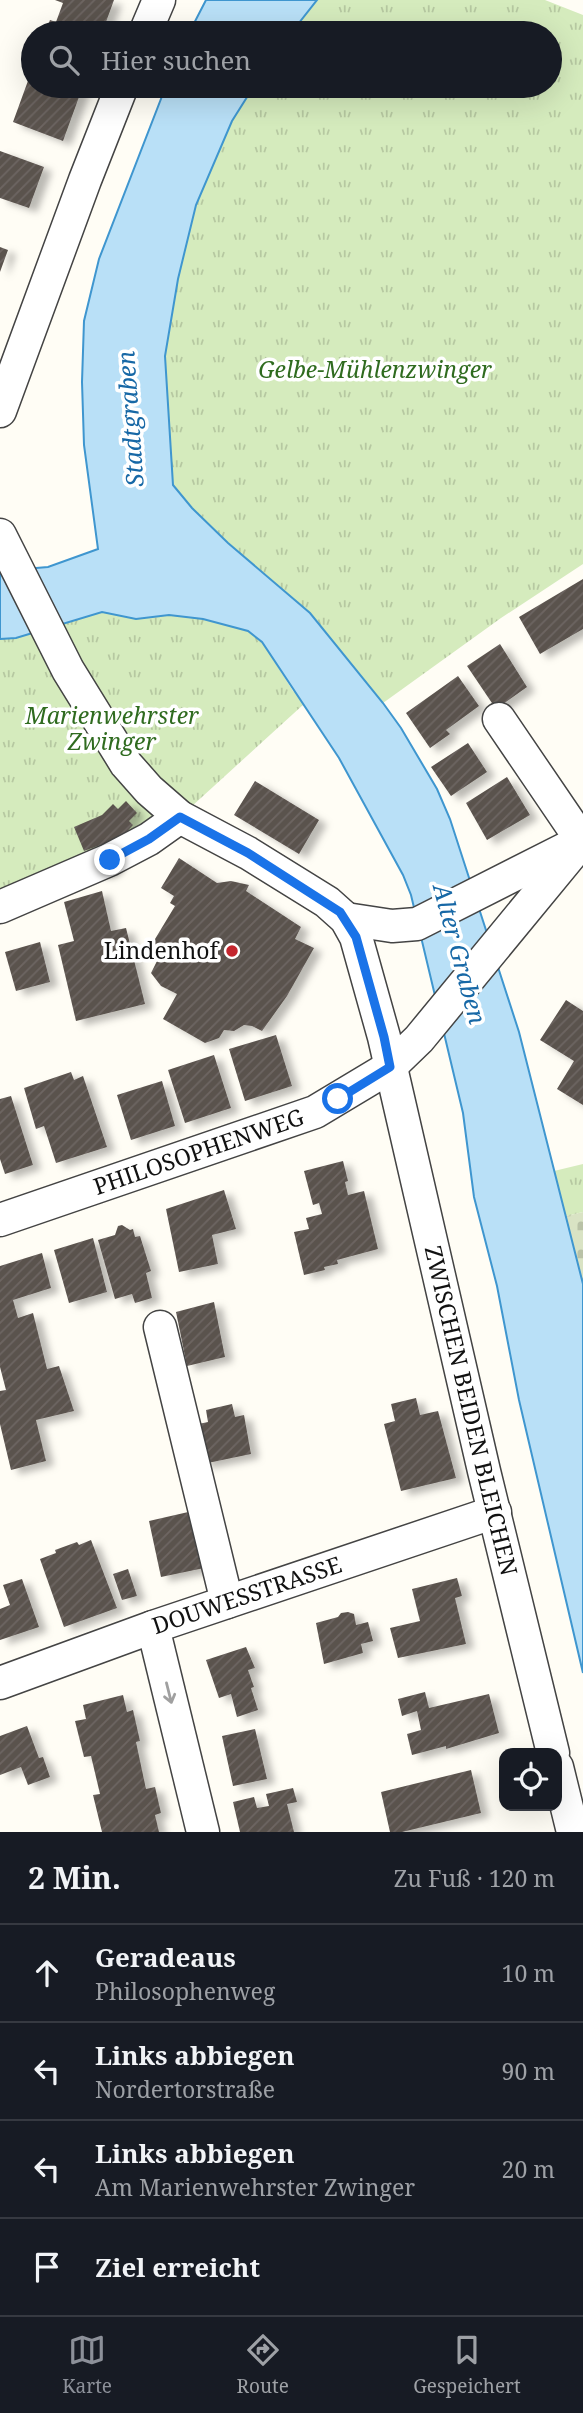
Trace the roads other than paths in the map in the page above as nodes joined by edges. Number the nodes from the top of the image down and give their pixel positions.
1 (159, 0) edge
2 (150, 21) edge
3 (117, 98) edge
4 (0, 411) edge
5 (6, 549) edge
6 (499, 719) dead end
7 (180, 817) junction
8 (579, 851) edge
9 (0, 907) edge
10 (345, 919) junction
11 (390, 1067) junction
12 (0, 1220) edge
13 (160, 1327) dead end
14 (495, 1512) junction
15 (227, 1602) junction
16 (153, 1627) junction
17 (0, 1683) edge
18 (553, 1748) edge
19 (562, 1787) edge
20 (203, 1832) edge
21 (573, 1832) edge

1 - 2 street
3 - 4 street
5 - 7 street
6 - 8 street
7 - 9 street
7 - 10 street
8 - 10 street
8 - 11 street, PHILOSOPHENWEG
10 - 11 street, ZWISCHEN BEIDEN BLEICHEN
11 - 12 street, PHILOSOPHENWEG
11 - 14 street, ZWISCHEN BEIDEN BLEICHEN
13 - 15 street
14 - 15 street, DOUWESSTRASSE
14 - 18 street, ZWISCHEN BEIDEN BLEICHEN
15 - 16 street, DOUWESSTRASSE
16 - 17 street, DOUWESSTRASSE
16 -> 20 street
19 - 21 street

